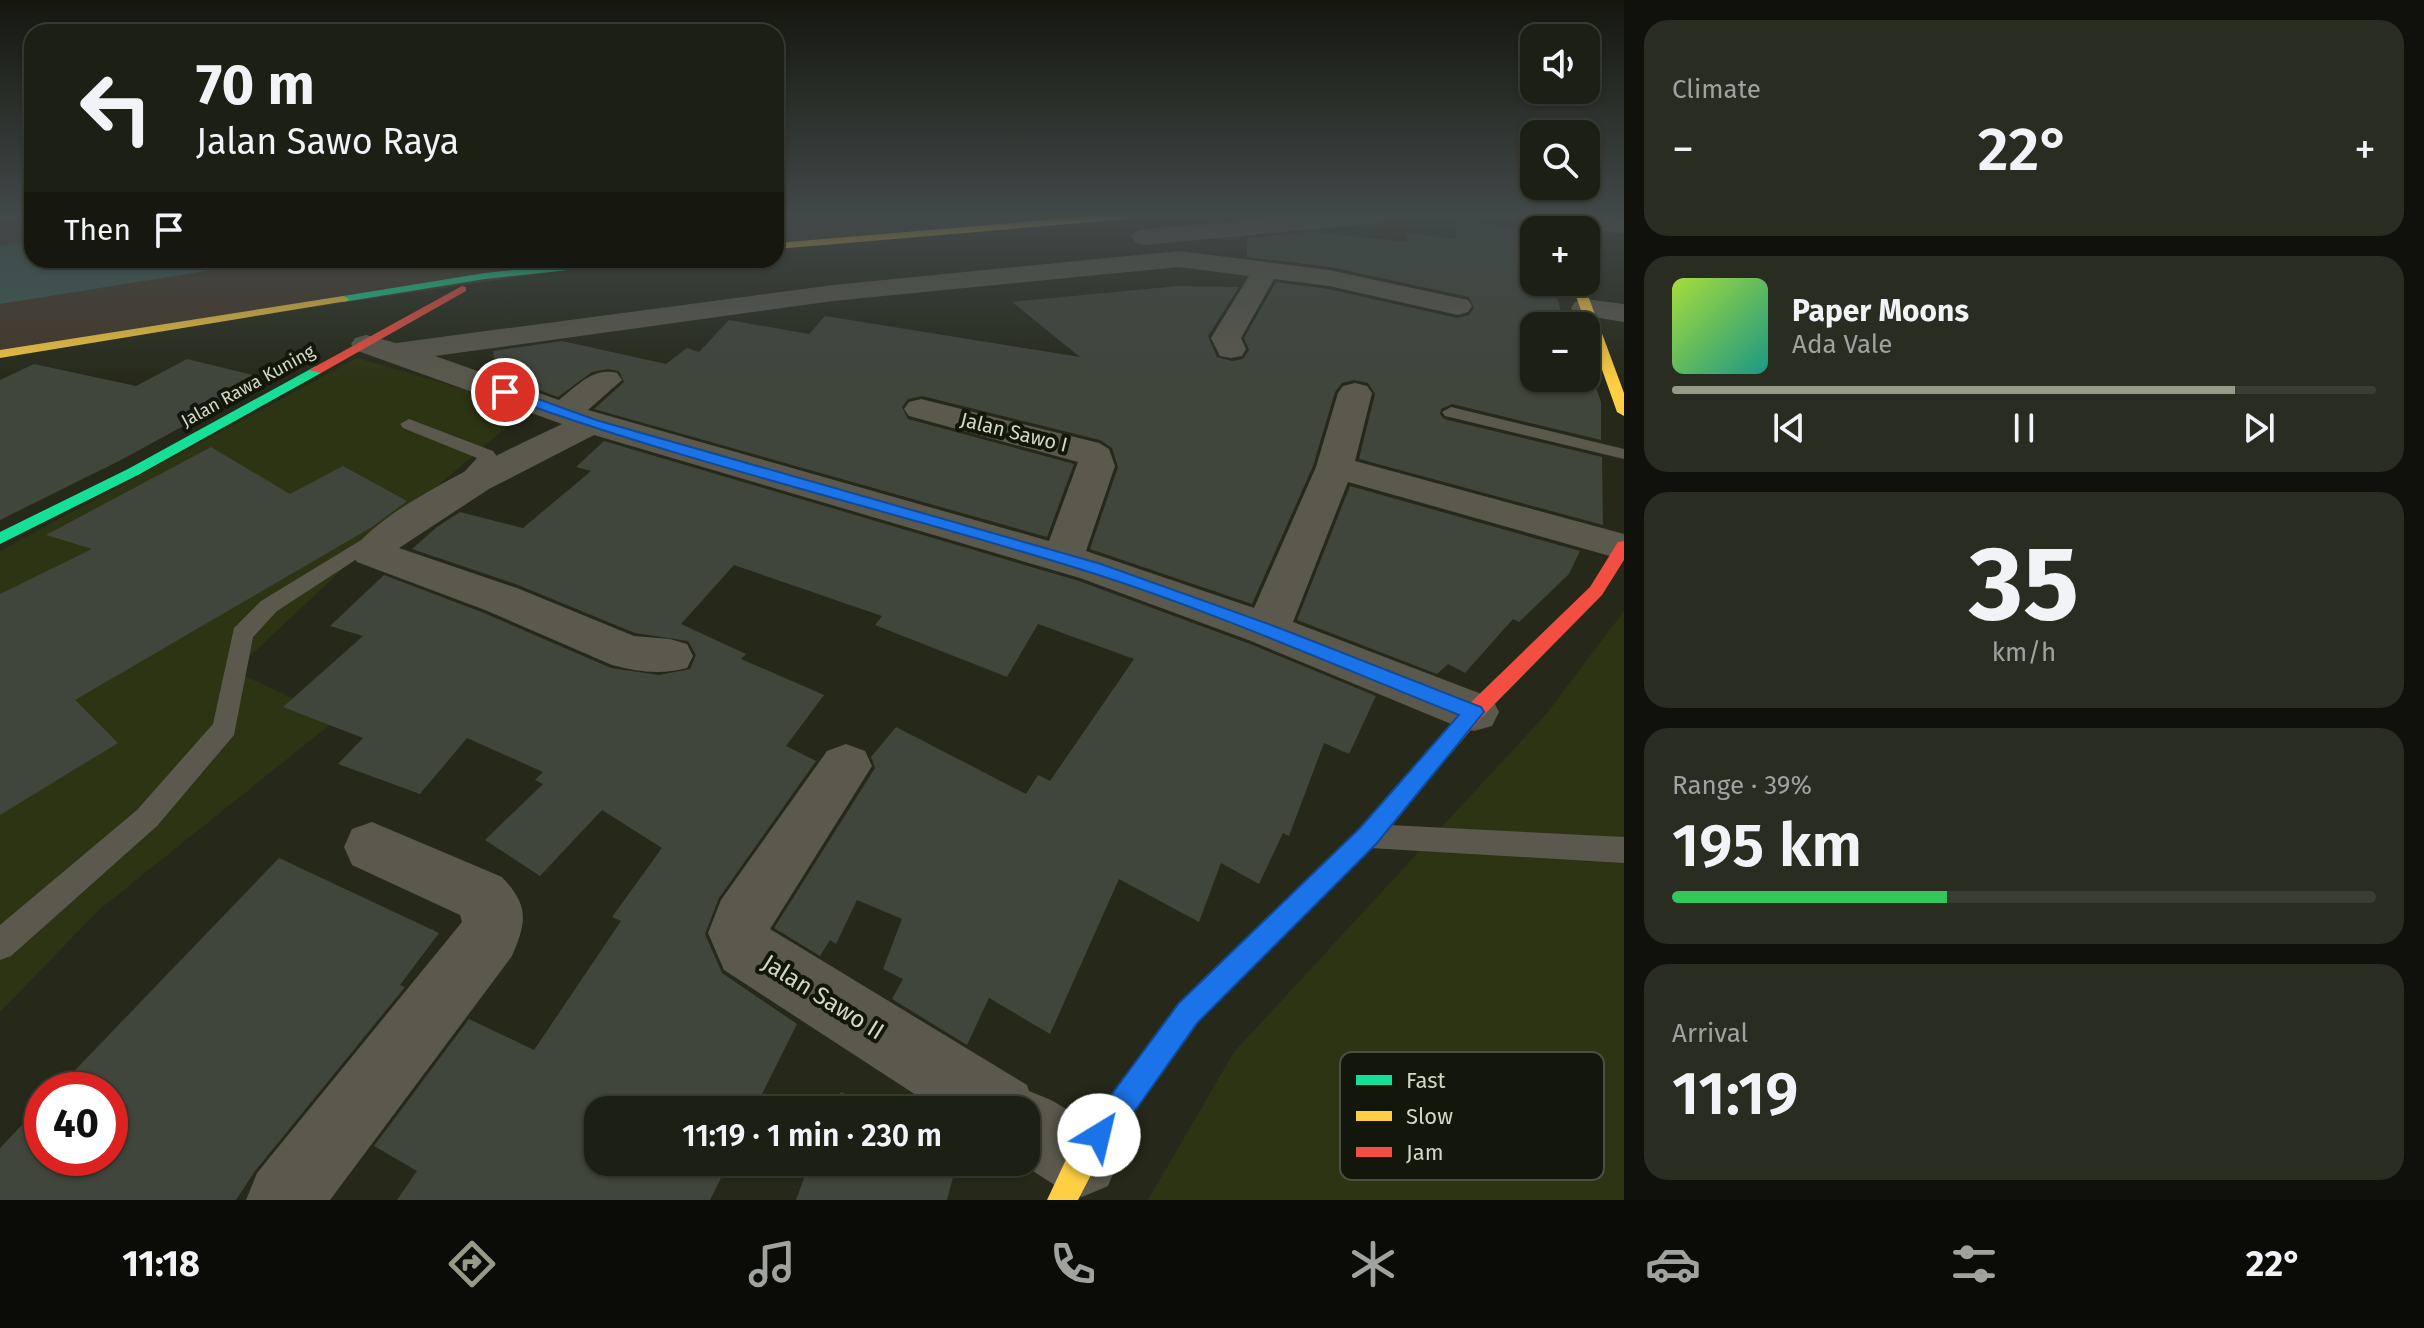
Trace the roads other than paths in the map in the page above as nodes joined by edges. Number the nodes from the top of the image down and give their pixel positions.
1 (492, 272) edge
2 (522, 272) edge
3 (843, 272) edge
4 (874, 272) edge
5 (967, 272) edge
6 (1264, 272) edge
7 (1287, 272) edge
8 (485, 276) junction
9 (787, 283) edge
10 (1581, 296) edge
11 (1583, 296) edge
12 (1458, 306) dead end
13 (473, 311) dead end
14 (1624, 313) edge
15 (390, 338) junction
16 (1231, 349) dead end
17 (0, 354) edge
18 (606, 380) dead end
19 (1355, 393) dead end
20 (921, 409) dead end
21 (1451, 412) dead end
22 (1624, 412) edge
23 (577, 418) junction
24 (409, 424) dead end
25 (1624, 454) edge
26 (1335, 467) junction
27 (0, 539) edge
28 (1624, 546) edge
29 (1063, 558) junction
30 (1267, 630) junction
31 (670, 656) dead end
32 (1474, 712) junction
33 (846, 766) dead end
34 (1368, 835) junction
35 (372, 847) dead end
36 (1624, 850) edge
37 (0, 945) edge
38 (980, 1096) edge
39 (1057, 1161) edge
40 (284, 1200) edge

1 - 8 street, Jalan Rawa Kuning
2 - 8 street
3 - 9 street
4 - 9 street
5 - 9 street
6 - 16 street
7 - 12 street
8 - 15 street, Jalan Rawa Kuning
8 - 17 street
9 - 15 street
10 - 22 street
11 - 14 street
13 - 15 street
15 - 23 street
15 - 27 street, Jalan Rawa Kuning
18 - 23 street
19 - 26 street
20 - 29 street, Jalan Sawo I
21 - 25 lane
23 - 29 street
23 - 31 street
24 - 37 lane
26 - 28 street
26 - 30 street
28 - 32 street
29 - 30 street
30 - 32 street
32 - 34 street
33 - 38 street, Jalan Sawo II
34 - 36 lane
34 - 39 street
35 - 40 street

